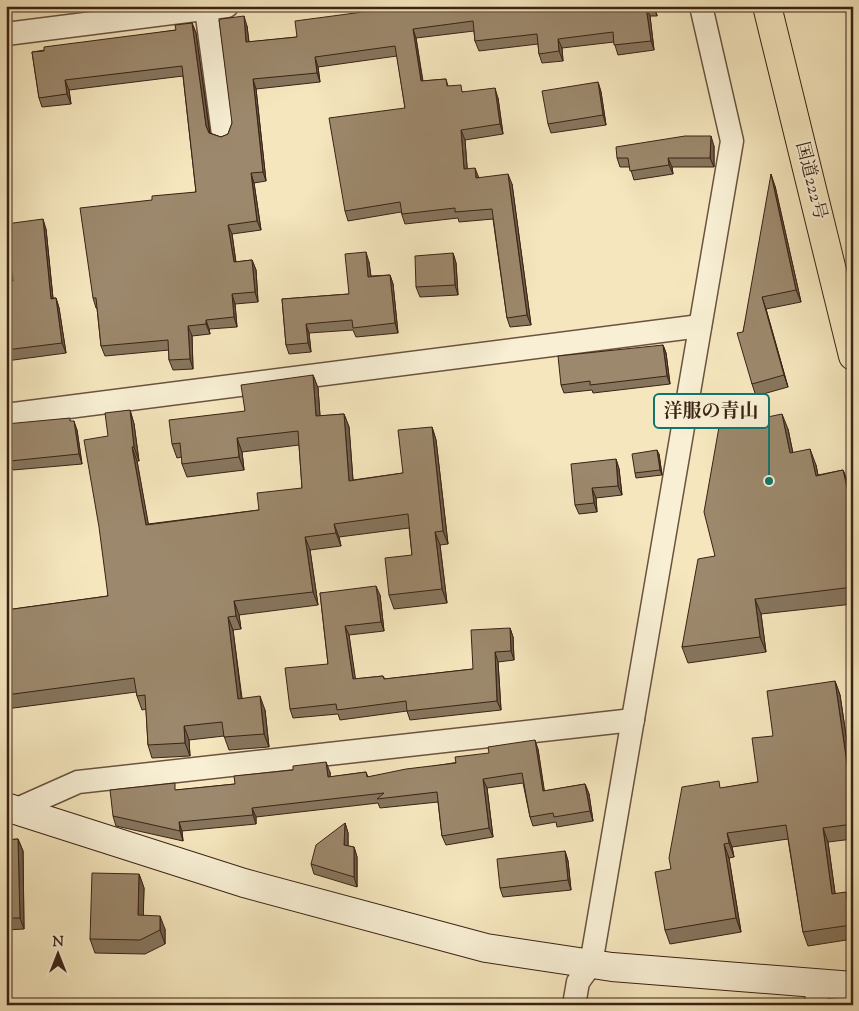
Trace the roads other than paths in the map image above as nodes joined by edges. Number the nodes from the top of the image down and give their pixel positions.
1 (701, 6) edge
2 (767, 6) edge
3 (204, 8) edge
4 (6, 34) edge
5 (223, 134) edge
6 (700, 326) junction
7 (853, 356) edge
8 (6, 415) edge
9 (633, 720) junction
10 (11, 809) edge
11 (591, 964) junction
12 (853, 986) edge
13 (816, 994) edge
14 (574, 1005) edge

1 - 6 street
2 - 7 highway, 国道222号
3 - 4 street
3 - 5 street
6 - 8 street
6 - 9 street
9 - 10 street
9 - 11 street
10 - 11 street
11 - 13 street
11 - 14 street
12 - 13 street

